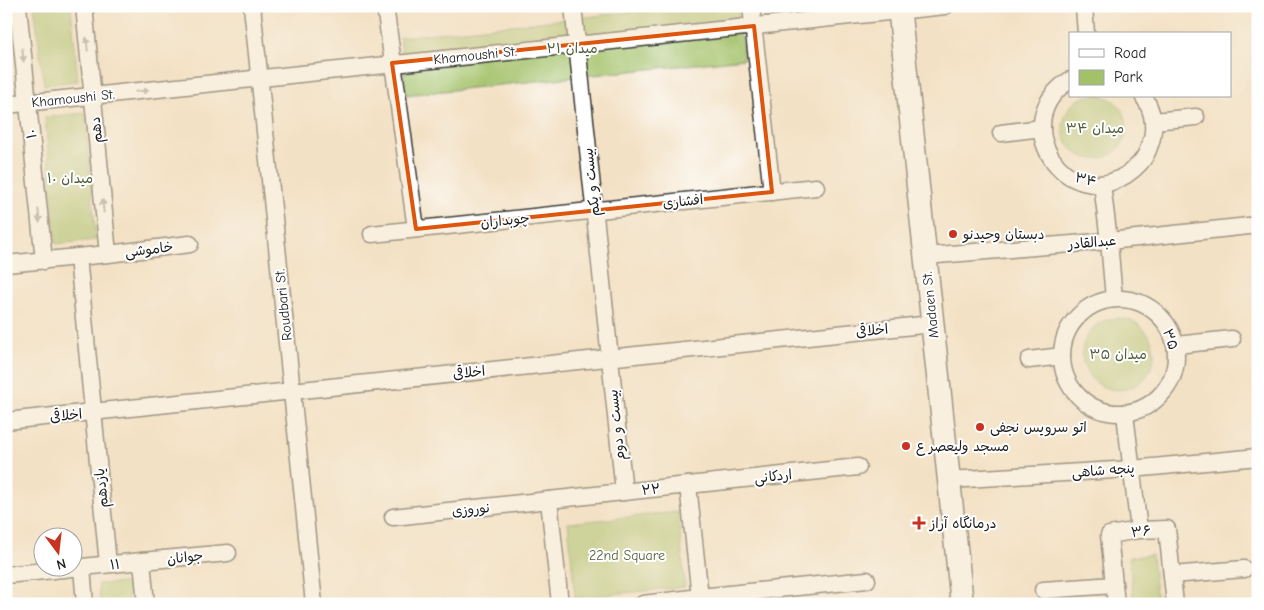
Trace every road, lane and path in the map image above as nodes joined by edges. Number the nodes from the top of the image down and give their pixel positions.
1 (18, 6) edge
2 (84, 6) edge
3 (252, 6) edge
4 (385, 6) edge
5 (572, 6) edge
6 (751, 6) edge
7 (945, 6) edge
8 (1084, 6) edge
9 (899, 8) edge
10 (754, 26) junction
11 (1086, 32) edge
12 (577, 45) junction
13 (392, 64) junction
14 (260, 78) junction
15 (1069, 81) edge
16 (92, 96) junction
17 (1144, 98) edge
18 (28, 103) junction
19 (6, 105) edge
20 (1196, 117) dead end
21 (1154, 121) junction
22 (1042, 128) junction
23 (1001, 133) dead end
24 (1102, 184) junction
25 (816, 187) dead end
26 (772, 192) junction
27 (594, 210) junction
28 (1258, 225) edge
29 (416, 229) junction
30 (372, 234) dead end
31 (1109, 241) junction
32 (190, 244) dead end
33 (108, 254) junction
34 (925, 256) junction
35 (78, 258) junction
36 (44, 261) junction
37 (6, 264) edge
38 (1114, 299) junction
39 (932, 324) junction
40 (1232, 338) dead end
41 (1176, 345) junction
42 (1062, 356) junction
43 (609, 358) junction
44 (1028, 360) dead end
45 (292, 391) junction
46 (93, 412) junction
47 (1125, 414) junction
48 (6, 421) edge
49 (1258, 457) edge
50 (858, 467) dead end
51 (1132, 469) junction
52 (949, 480) junction
53 (688, 485) junction
54 (624, 492) junction
55 (549, 500) junction
56 (393, 517) dead end
57 (1139, 530) junction
58 (228, 552) dead end
59 (142, 561) junction
60 (108, 564) junction
61 (82, 567) joint
62 (1244, 569) dead end
63 (32, 572) edge
64 (6, 575) edge
65 (1172, 575) junction
66 (867, 580) dead end
67 (1114, 585) junction
68 (1043, 590) dead end
69 (700, 597) junction
70 (85, 604) edge
71 (146, 604) edge
72 (314, 604) edge
73 (560, 604) edge
74 (643, 604) edge
75 (962, 604) edge
76 (1116, 604) edge
77 (1175, 604) edge

1 -> 18 street, ۱۰
16 -> 2 street, دهم
3 - 14 street, Roudbari St.
4 - 13 street
5 - 12 street, بیست و یکم
6 - 10 street
7 - 9 street, Khamoushi St.
8 - 11 street
9 - 10 street, Khamoushi St.
9 - 34 main road, Madaen St.
10 - 12 street, Khamoushi St.
10 - 26 street
12 - 13 street, Khamoushi St.
12 - 27 street, بیست و یکم
13 - 14 street, Khamoushi St.
13 - 29 street
16 -> 14 street, Khamoushi St.
14 - 45 street, Roudbari St.
15 - 22 street, ۳۴
16 - 18 street, Khamoushi St.
33 -> 16 street, دهم
17 - 21 street
18 - 19 street, Khamoushi St.
18 -> 36 street, ۱۰
20 - 21 street
21 - 24 street, ۳۴
22 - 23 street
22 - 24 street, ۳۴
24 - 31 street
25 - 26 street, افشاری
26 - 27 street, افشاری
27 - 29 street, چوبداران
27 - 43 street, بیست و یکم
28 - 31 street, عبدالقادر
29 - 30 street, چوبداران
31 - 34 street, عبدالقادر
31 - 38 street
32 - 33 street, خاموشی
33 - 35 street, خاموشی
34 - 39 main road, Madaen St.
35 - 36 street, خاموشی
35 - 46 street
36 - 37 street, خاموشی
38 - 41 street, ۳۵
38 - 42 street, ۳۵
39 - 43 street, اخلاقی
39 - 52 main road, Madaen St.
40 - 41 street
41 - 47 street, ۳۵
42 - 44 street
42 - 47 street, ۳۵
43 - 45 street, اخلاقی
43 - 54 street, بیست و دوم
45 - 46 street, اخلاقی
45 - 72 street, Roudbari St.
46 - 48 street, اخلاقی
46 - 60 street, یازدهم
47 - 51 street
49 - 51 street, پنجه شاهی
50 - 53 street, اردکانی
51 - 52 street, پنجه شاهی
51 - 57 street
52 - 75 main road, Madaen St.
53 - 54 street, ۲۲
53 - 69 street
54 - 55 street, ۲۲
55 - 56 street, نوروزی
55 - 73 street
57 - 65 street, ۳۶
57 - 67 street, ۳۶
58 - 59 street, جوانان
59 - 60 street, ۱۱
59 - 71 street
60 - 61 street, ۱۱
61 - 70 street
62 - 65 street
63 - 64 street, ۱۱
65 - 77 street, ۳۶
66 - 69 street
67 - 68 street
67 - 76 street, ۳۶
69 - 74 street

